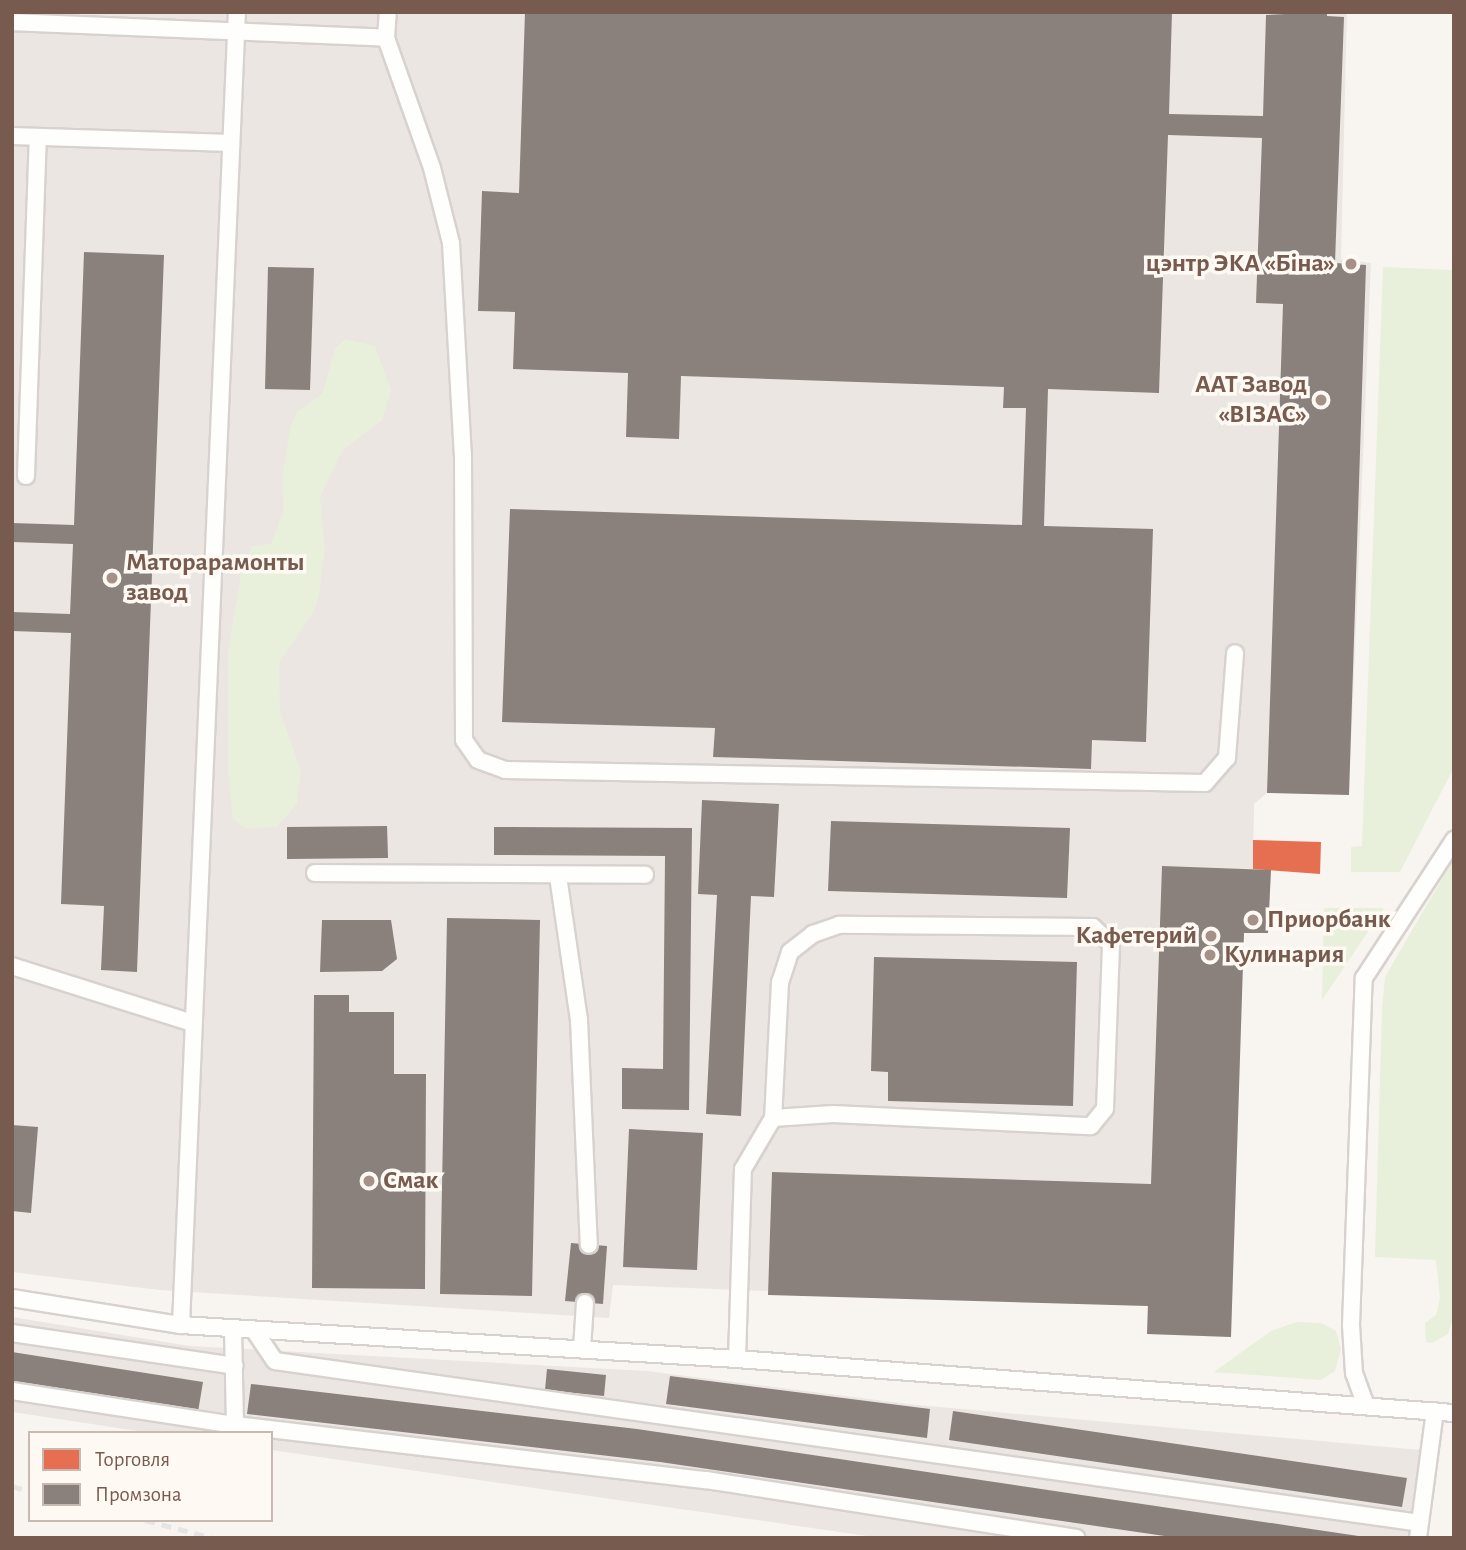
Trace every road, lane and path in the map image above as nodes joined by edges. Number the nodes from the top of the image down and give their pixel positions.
1 (237, 12) edge
2 (388, 12) edge
3 (12, 22) edge
4 (236, 30) junction
5 (386, 38) junction
6 (12, 136) edge
7 (38, 137) junction
8 (231, 143) junction
9 (26, 477) dead end
10 (1235, 653) dead end
11 (1454, 840) edge
12 (315, 873) dead end
13 (645, 875) dead end
14 (558, 876) junction
15 (12, 966) edge
16 (193, 1023) junction
17 (773, 1118) junction
18 (589, 1245) dead end
19 (12, 1298) edge
20 (585, 1303) dead end
21 (181, 1325) junction
22 (233, 1329) junction
23 (254, 1330) junction
24 (12, 1333) edge
25 (582, 1349) junction
26 (737, 1359) junction
27 (235, 1366) junction
28 (12, 1391) edge
29 (1366, 1406) junction
30 (1435, 1411) junction
31 (1454, 1413) edge
32 (234, 1425) junction
33 (1419, 1530) edge
34 (1076, 1538) edge

1 - 4 lane
2 - 5 lane
3 - 4 lane
4 - 5 lane
4 - 8 lane
5 - 10 lane
6 - 7 lane
7 - 8 lane
7 - 9 lane
8 - 16 lane
11 - 29 lane
12 - 14 lane
13 - 14 lane
14 - 18 lane
15 - 16 lane
16 - 21 lane
17 - 17 lane
17 - 26 lane
19 - 21 lane
20 - 25 lane
21 - 22 lane
22 - 23 lane
22 - 27 lane
23 - 25 lane
23 - 33 lane
24 - 27 lane
25 - 26 lane
26 - 29 lane
27 - 32 lane
28 - 32 lane
29 - 30 lane
30 - 31 lane
30 - 33 lane
32 - 34 lane

